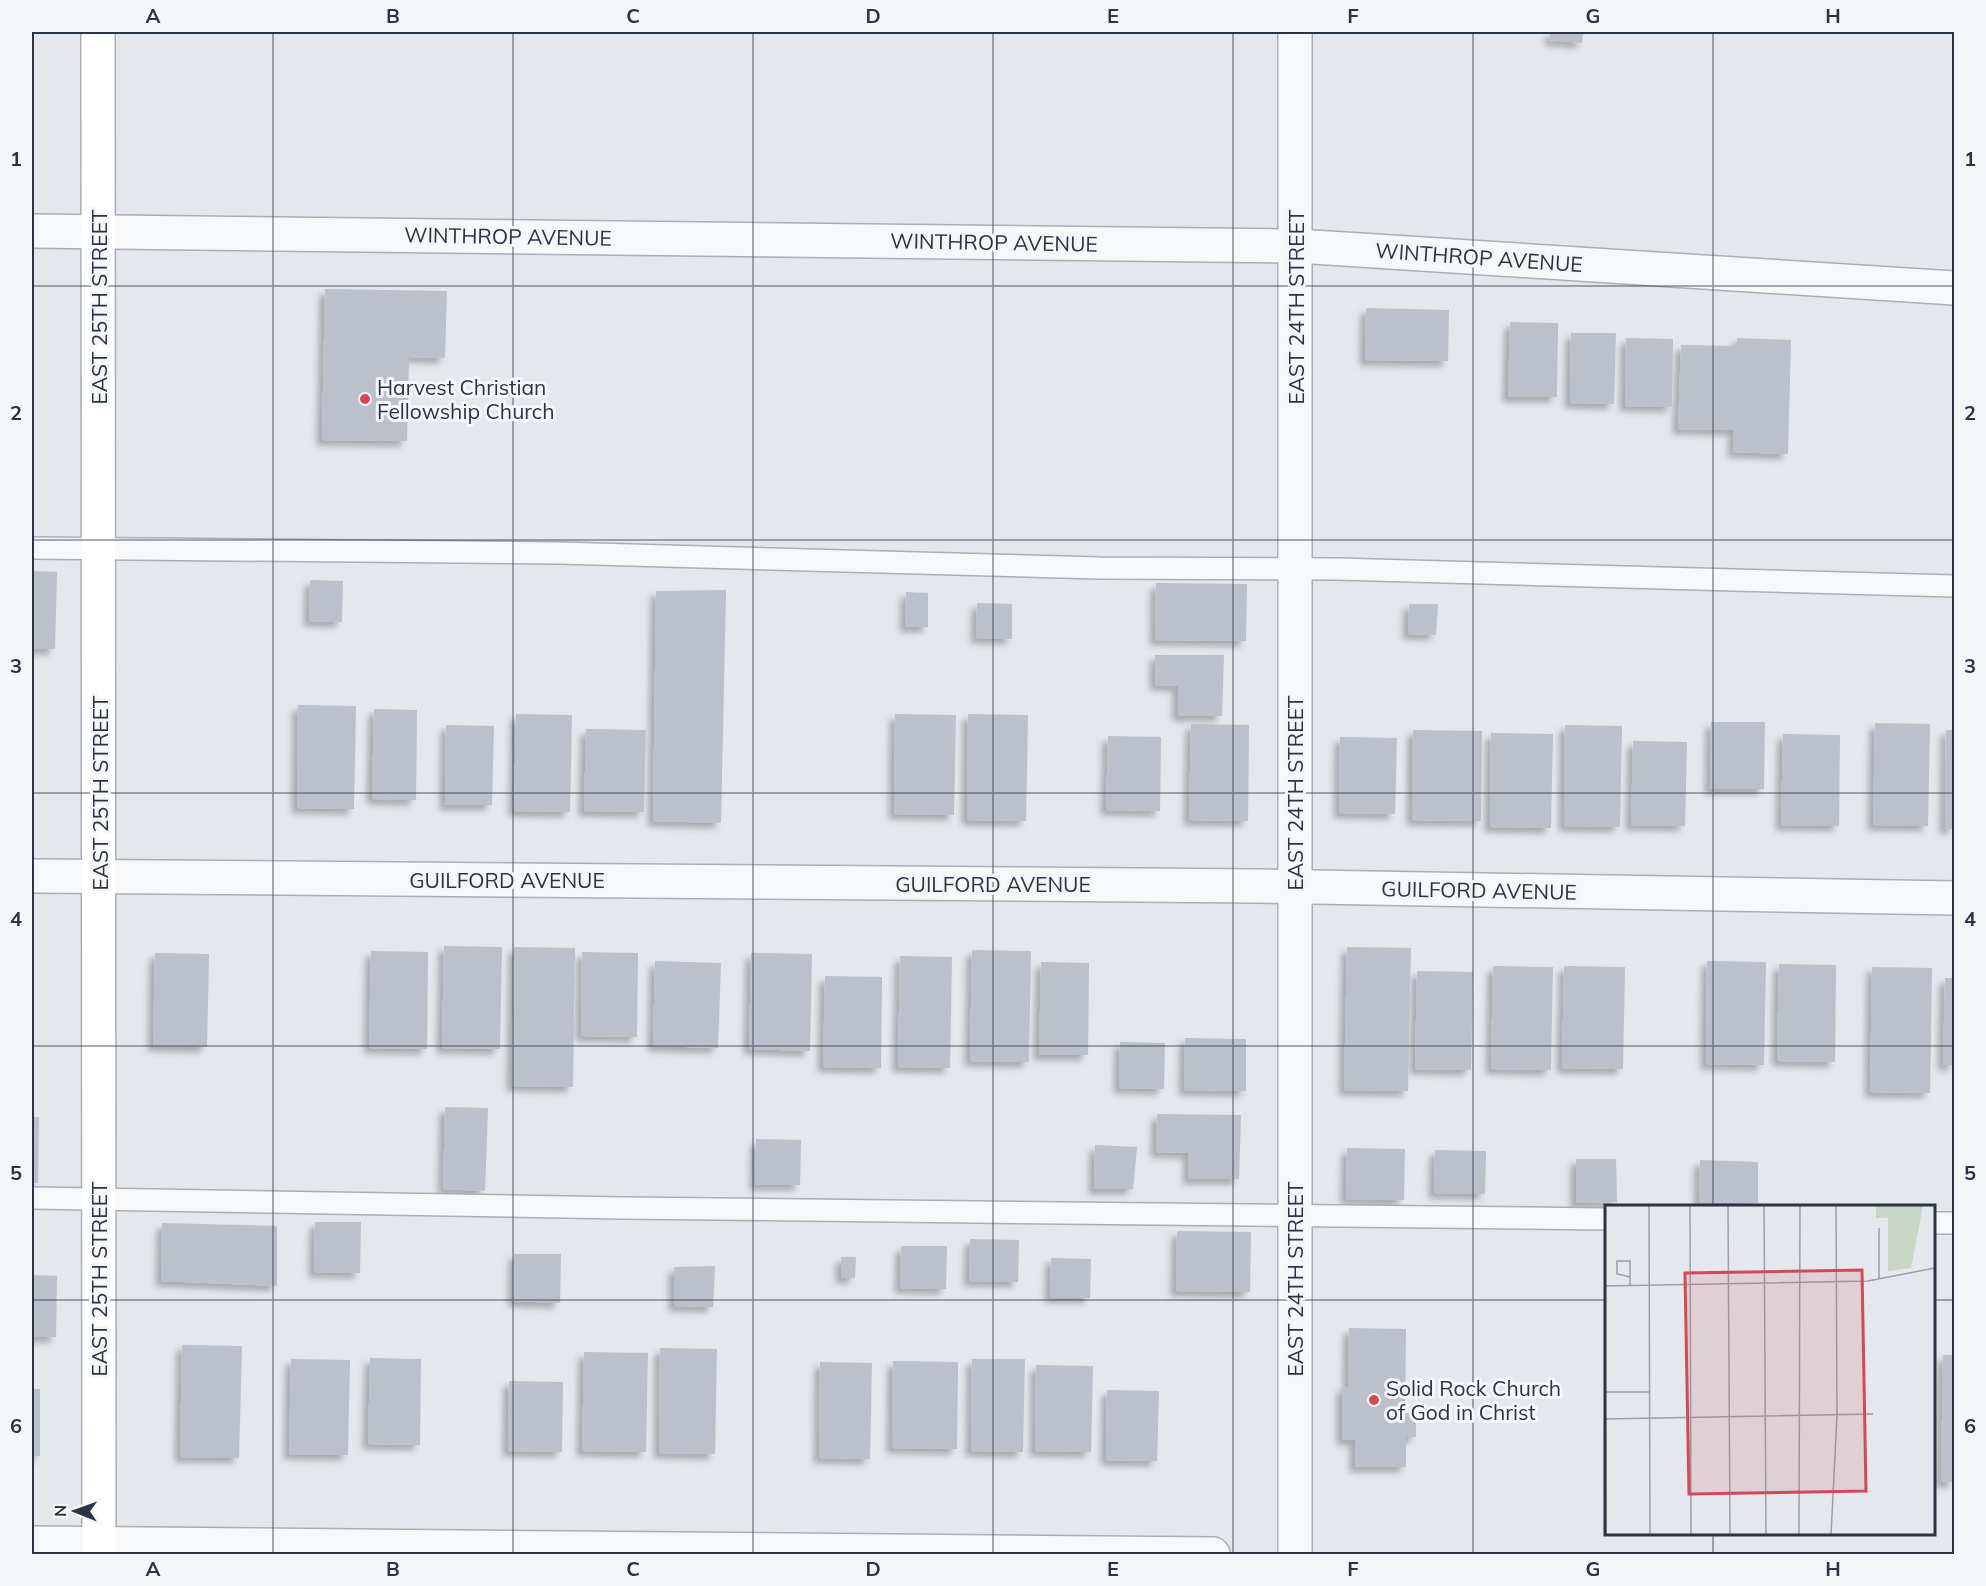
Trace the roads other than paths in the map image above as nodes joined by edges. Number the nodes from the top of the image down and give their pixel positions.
1 (98, 32) edge
2 (1295, 32) edge
3 (32, 231) edge
4 (99, 231) junction
5 (1296, 246) junction
6 (1954, 288) edge
7 (32, 548) edge
8 (100, 548) junction
9 (1296, 570) junction
10 (1954, 586) edge
11 (32, 876) edge
12 (100, 877) junction
13 (1295, 887) junction
14 (1954, 898) edge
15 (32, 1198) edge
16 (100, 1199) junction
17 (1295, 1215) junction
18 (1605, 1219) edge
19 (1935, 1223) edge
20 (1954, 1223) edge
21 (32, 1543) edge
22 (99, 1549) edge
23 (1213, 1554) edge
24 (1295, 1554) edge

1 - 4 street, EAST 25TH STREET
2 - 5 street, EAST 24TH STREET
3 - 4 street, WINTHROP AVENUE
4 - 5 street, WINTHROP AVENUE
4 - 8 street, EAST 25TH STREET
5 - 6 street, WINTHROP AVENUE
5 - 9 street, EAST 24TH STREET
7 - 8 lane
8 - 9 lane
8 - 12 street, EAST 25TH STREET
9 - 10 lane
9 - 13 street, EAST 24TH STREET
11 - 12 street, GUILFORD AVENUE
12 - 13 street, GUILFORD AVENUE
12 - 16 street, EAST 25TH STREET
13 - 14 street, GUILFORD AVENUE
13 - 17 street, EAST 24TH STREET
15 - 16 lane
16 - 17 lane
16 - 22 street, EAST 25TH STREET
17 - 18 lane
17 - 24 street, EAST 24TH STREET
19 - 20 lane
21 - 22 street
22 - 23 street

